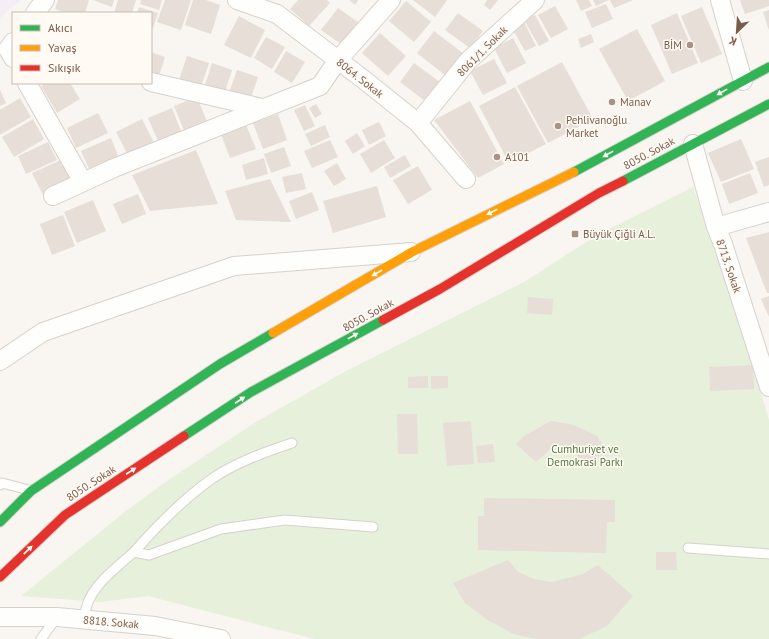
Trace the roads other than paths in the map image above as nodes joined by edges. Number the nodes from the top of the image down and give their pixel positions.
1 (45, 0) edge
2 (237, 0) edge
3 (391, 0) edge
4 (535, 0) edge
5 (720, 0) edge
6 (36, 12) edge
7 (338, 60) junction
8 (769, 67) edge
9 (743, 81) junction
10 (152, 82) edge
11 (28, 84) edge
12 (769, 104) edge
13 (262, 108) junction
14 (418, 123) junction
15 (693, 144) junction
16 (466, 179) dead end
17 (83, 182) junction
18 (53, 196) dead end
19 (769, 212) edge
20 (716, 228) junction
21 (412, 252) junction
22 (0, 362) edge
23 (769, 387) edge
24 (292, 443) dead end
25 (0, 485) edge
26 (31, 491) junction
27 (0, 522) edge
28 (373, 527) dead end
29 (688, 548) dead end
30 (134, 552) junction
31 (769, 554) edge
32 (0, 577) edge
33 (57, 617) junction
34 (0, 618) edge
35 (85, 620) junction
36 (41, 639) edge
37 (221, 639) edge

1 - 6 street
2 - 7 street, 8064. Sokak
3 - 7 street
4 - 14 street, 8061/1. Sokak
5 - 9 street
7 - 13 street
7 - 14 street, 8064. Sokak
8 - 9 street, 8050. Sokak
9 -> 21 street, 8050. Sokak
10 - 13 street
11 - 17 street
12 - 15 street, 8050. Sokak
13 - 17 street
14 - 16 street, 8064. Sokak
15 - 20 street, 8713. Sokak
32 -> 15 street, 8050. Sokak
17 - 18 street
19 - 20 street
20 - 23 street, 8713. Sokak
21 - 22 street
21 -> 26 street, 8050. Sokak
24 - 30 lane
25 - 26 lane
26 - 27 street, 8050. Sokak
28 - 30 lane
29 - 31 lane
30 - 35 lane
33 - 34 street, 8818. Sokak
33 - 35 street, 8818. Sokak
33 - 36 lane
35 - 37 street, 8818. Sokak

